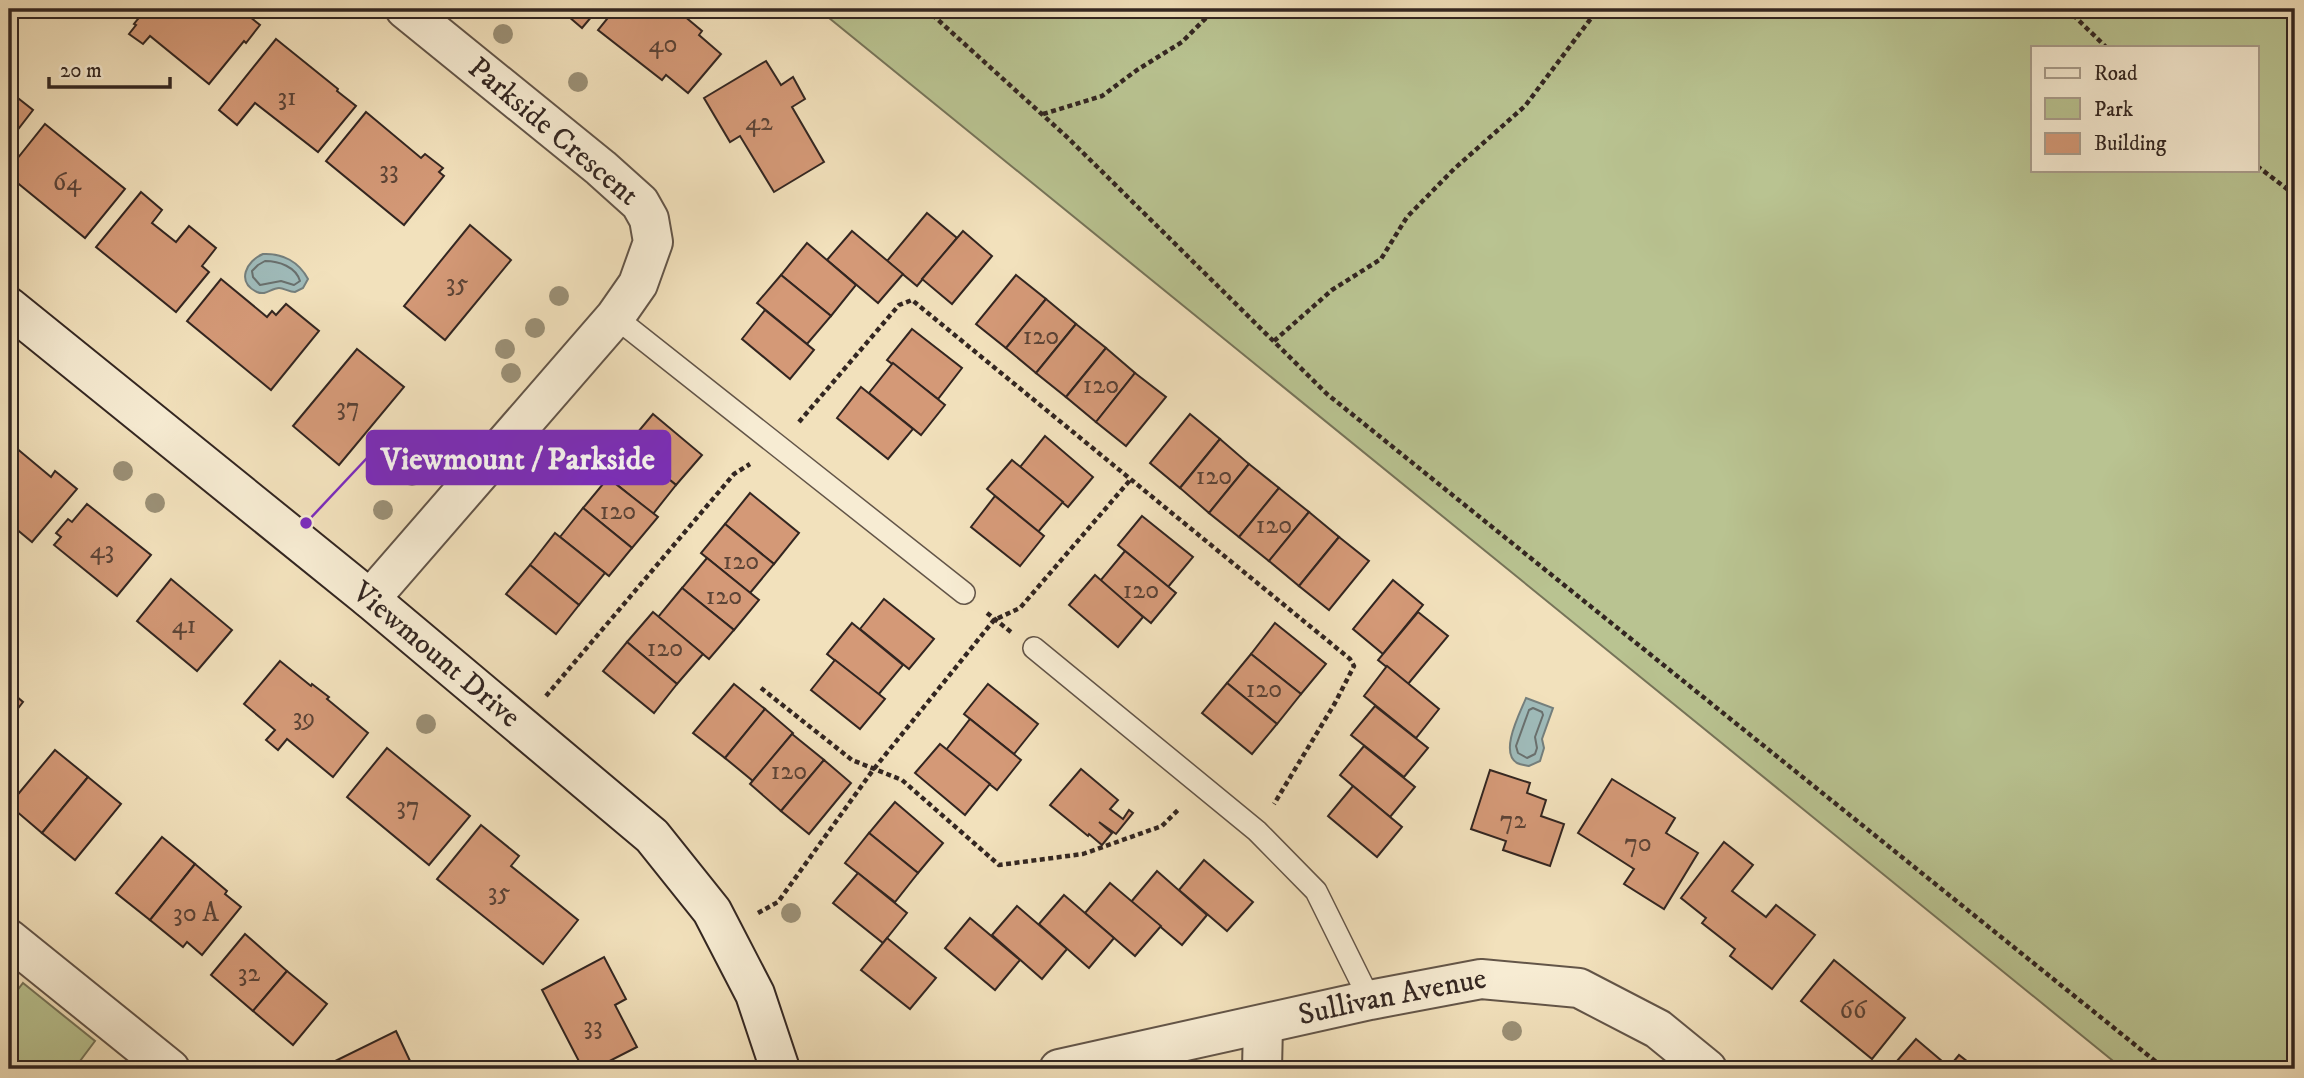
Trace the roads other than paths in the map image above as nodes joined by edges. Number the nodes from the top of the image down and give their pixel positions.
1 (405, 9) edge
2 (9, 307) edge
3 (615, 317) junction
4 (964, 593) road end
5 (370, 599) junction
6 (1034, 648) road end
7 (9, 939) edge
8 (1370, 1000) junction
9 (1263, 1025) junction
10 (170, 1069) edge
11 (780, 1069) edge
12 (1059, 1069) edge
13 (1262, 1069) edge
14 (1707, 1069) edge

1 - 3 street, Parkside Crescent
2 - 5 street, Viewmount Drive
3 - 4 lane
3 - 5 street, Parkside Crescent
5 - 11 street, Viewmount Drive
6 - 8 lane
7 - 10 street
8 - 9 street, Sullivan Avenue
8 - 14 street, Sullivan Avenue
9 - 12 street, Sullivan Avenue
9 - 13 street

